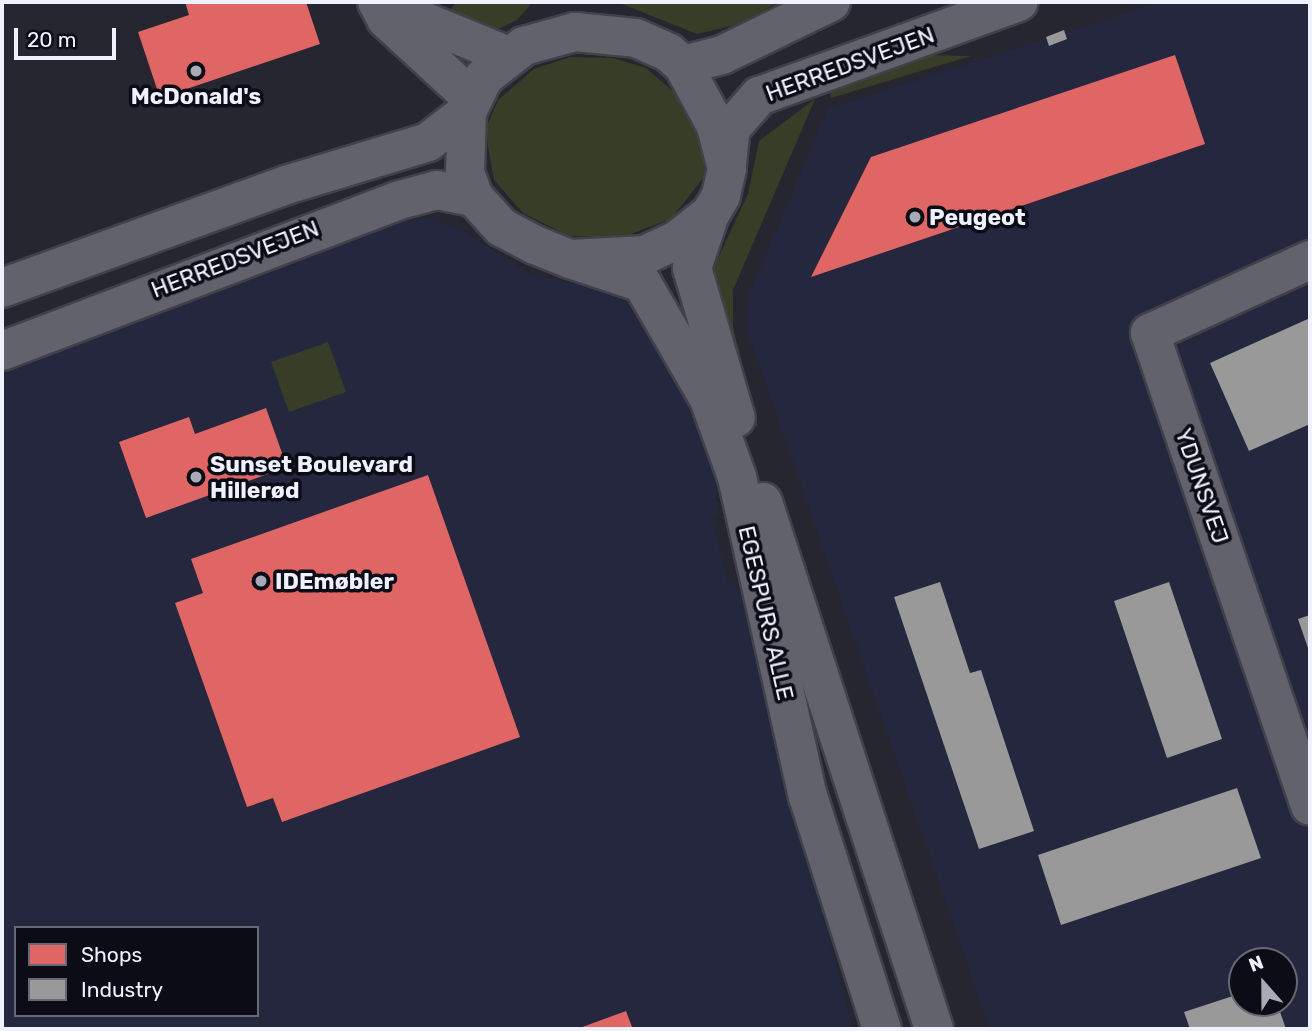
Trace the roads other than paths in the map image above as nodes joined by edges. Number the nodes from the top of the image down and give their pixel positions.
1 (377, 2) edge
2 (831, 2) edge
3 (1019, 2) edge
4 (599, 17) edge
5 (549, 19) edge
6 (506, 55) junction
7 (683, 65) junction
8 (469, 105) junction
9 (727, 169) junction
10 (474, 197) junction
11 (710, 214) junction
12 (570, 259) junction
13 (1310, 260) edge
14 (2, 288) edge
15 (2, 351) edge
16 (1310, 806) edge
17 (883, 1029) edge
18 (934, 1029) edge

1 - 6 street
1 - 8 street
2 - 7 street
3 - 9 street, HERREDSVEJEN
4 - 5 street
4 - 7 street
5 - 6 street
6 - 8 street
7 - 9 street
8 - 10 street
8 - 14 street
9 - 11 street, HERREDSVEJEN
10 - 12 street, EGESPURS ALLE
10 - 15 street, HERREDSVEJEN
11 - 12 street
11 - 18 street, EGESPURS ALLE
12 - 17 street, EGESPURS ALLE
13 - 16 street, YDUNSVEJ

